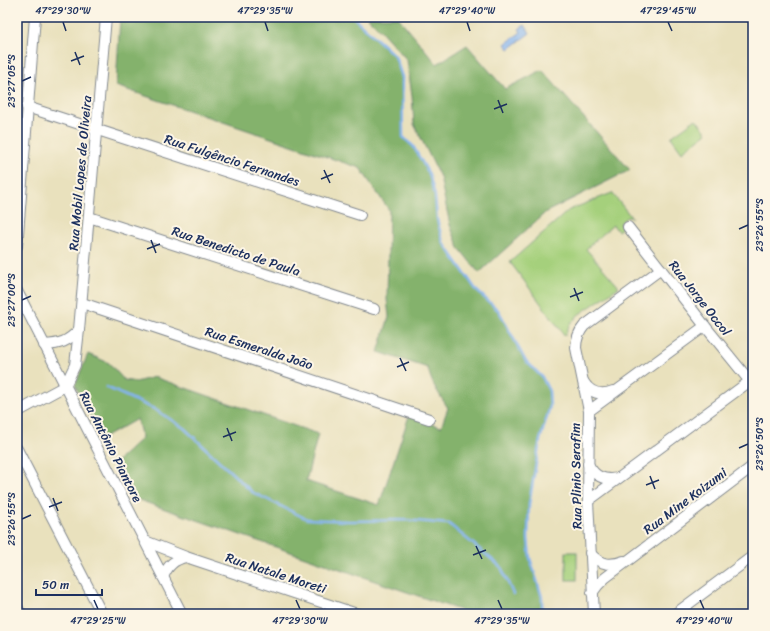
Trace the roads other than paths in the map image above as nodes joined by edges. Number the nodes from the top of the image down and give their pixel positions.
1 (35, 17) edge
2 (106, 17) edge
3 (27, 107) junction
4 (97, 130) junction
5 (360, 215) dead end
6 (89, 217) junction
7 (18, 219) edge
8 (628, 228) dead end
9 (17, 246) edge
10 (661, 269) junction
11 (17, 291) edge
12 (82, 303) junction
13 (374, 309) dead end
14 (705, 326) junction
15 (80, 330) junction
16 (44, 345) junction
17 (583, 381) junction
18 (751, 383) edge
19 (65, 386) junction
20 (619, 389) junction
21 (589, 411) junction
22 (17, 412) edge
23 (429, 418) dead end
24 (17, 449) edge
25 (588, 464) junction
26 (753, 466) edge
27 (618, 478) junction
28 (588, 501) junction
29 (146, 541) junction
30 (590, 553) junction
31 (753, 556) edge
32 (186, 557) junction
33 (633, 557) junction
34 (163, 577) junction
35 (592, 593) junction
36 (17, 609) edge
37 (20, 614) edge
38 (102, 614) edge
39 (182, 614) edge
40 (357, 614) edge
41 (594, 614) edge
42 (674, 614) edge

1 - 3 street
2 - 4 street, Rua Mobil Lopes de Oliveira
3 - 4 street, Rua Fulgêncio Fernandes
3 - 7 street
4 - 5 street, Rua Fulgêncio Fernandes
4 - 6 street, Rua Mobil Lopes de Oliveira
6 - 12 street, Rua Mobil Lopes de Oliveira
6 - 13 street, Rua Benedicto de Paula
7 - 9 street
8 - 10 street, Rua Jorge Occol
10 - 14 street, Rua Jorge Occol
10 - 17 street, Rua Plinio Serafim
11 - 16 street, Rua Antônio Piantore
12 - 15 street, Rua Mobil Lopes de Oliveira
12 - 23 street, Rua Esmeralda João
14 - 18 street, Rua Jorge Occol
14 - 20 street
15 - 16 street
15 - 19 street, Rua Mobil Lopes de Oliveira
16 - 19 street, Rua Antônio Piantore
17 - 20 street
17 - 21 street, Rua Plinio Serafim
18 - 27 street
19 - 22 street
19 - 29 street, Rua Antônio Piantore
20 - 21 street
21 - 25 street, Rua Plinio Serafim
24 - 38 street
25 - 27 street
25 - 28 street, Rua Plinio Serafim
26 - 33 street, Rua Mine Koizumi
27 - 28 street
28 - 30 street, Rua Plinio Serafim
29 - 32 street, Rua Natale Moreti
29 - 34 street, Rua Antônio Piantore
30 - 33 street, Rua Mine Koizumi
30 - 35 street, Rua Plinio Serafim
31 - 42 street
32 - 34 street
32 - 40 street, Rua Natale Moreti
33 - 35 street, Rua Mine Koizumi
34 - 39 street, Rua Antônio Piantore
35 - 41 street, Rua Plinio Serafim
36 - 37 main road

